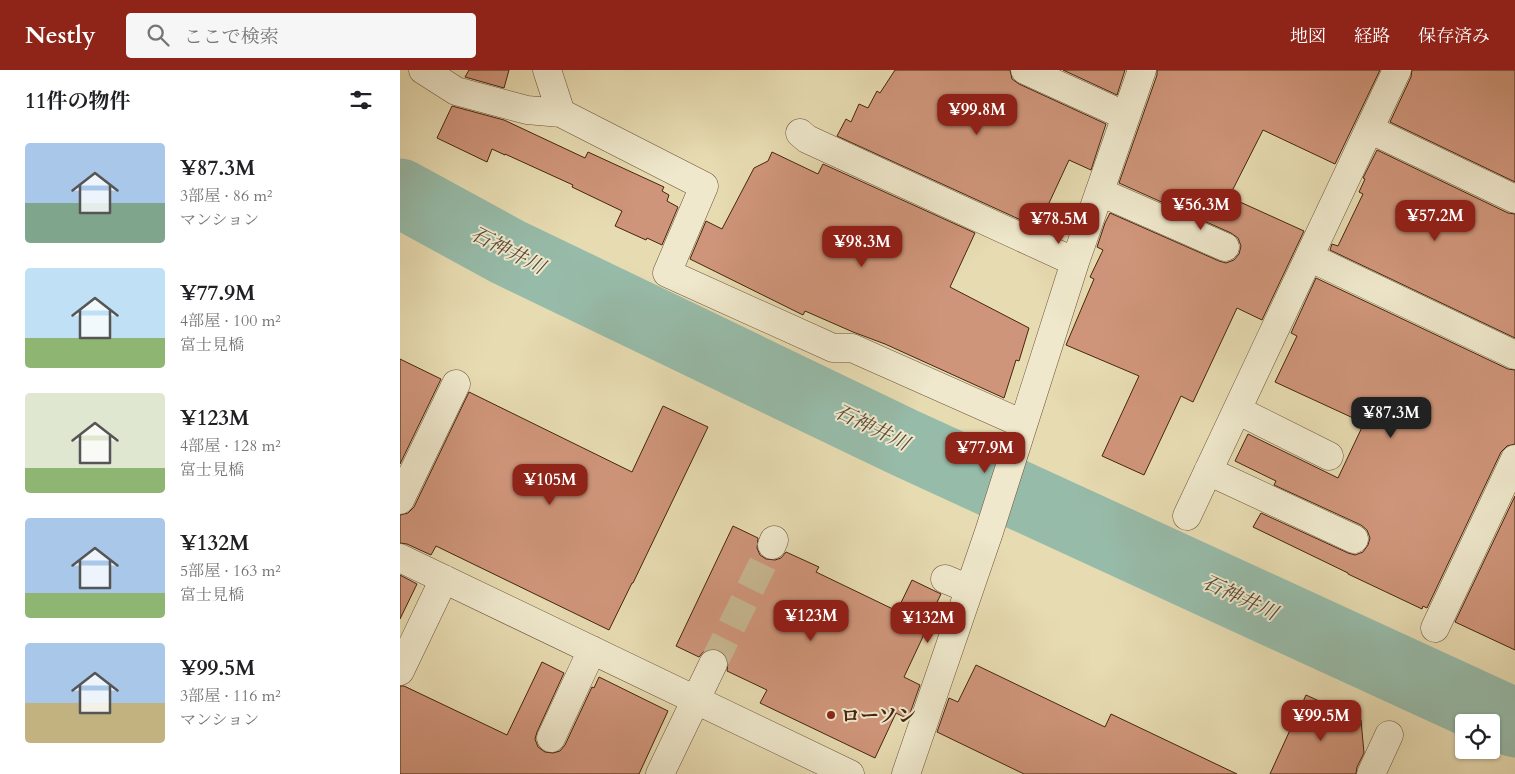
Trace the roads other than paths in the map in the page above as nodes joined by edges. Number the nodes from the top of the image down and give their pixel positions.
1 (423, 70) edge
2 (547, 70) edge
3 (1025, 70) edge
4 (1142, 70) edge
5 (1397, 70) edge
6 (561, 114) junction
7 (1126, 116) junction
8 (1369, 129) junction
9 (800, 133) dead end
10 (1100, 192) junction
11 (1515, 198) edge
12 (1225, 247) dead end
13 (1309, 257) junction
14 (1075, 262) junction
15 (1515, 355) edge
16 (456, 384) dead end
17 (1237, 410) junction
18 (1022, 430) junction
19 (1329, 456) dead end
20 (1515, 459) edge
21 (1208, 471) junction
22 (400, 500) edge
23 (1187, 516) dead end
24 (1354, 539) dead end
25 (400, 558) edge
26 (444, 579) junction
27 (1435, 628) dead end
28 (592, 650) junction
29 (713, 664) tunnel mouth
30 (400, 671) edge
31 (696, 700) junction
32 (1390, 735) dead end
33 (551, 738) dead end
34 (660, 774) edge
35 (850, 774) edge
36 (906, 774) edge
37 (1371, 774) edge

1 - 6 street
2 - 6 street
3 - 7 street
4 - 7 street
5 - 8 street
6 - 18 street
7 - 10 street
8 - 11 street
8 - 13 street
9 - 14 street
10 - 12 street
10 - 14 street
13 - 15 street
13 - 17 street
14 - 18 street
16 - 22 street
17 - 19 street
17 - 21 street
18 - 36 street
20 - 27 street
21 - 23 street
21 - 24 street
25 - 26 street
26 - 28 street
26 - 30 street
28 - 31 street
28 - 33 street
29 - 31 street
31 - 34 street
31 - 35 street
32 - 37 street

